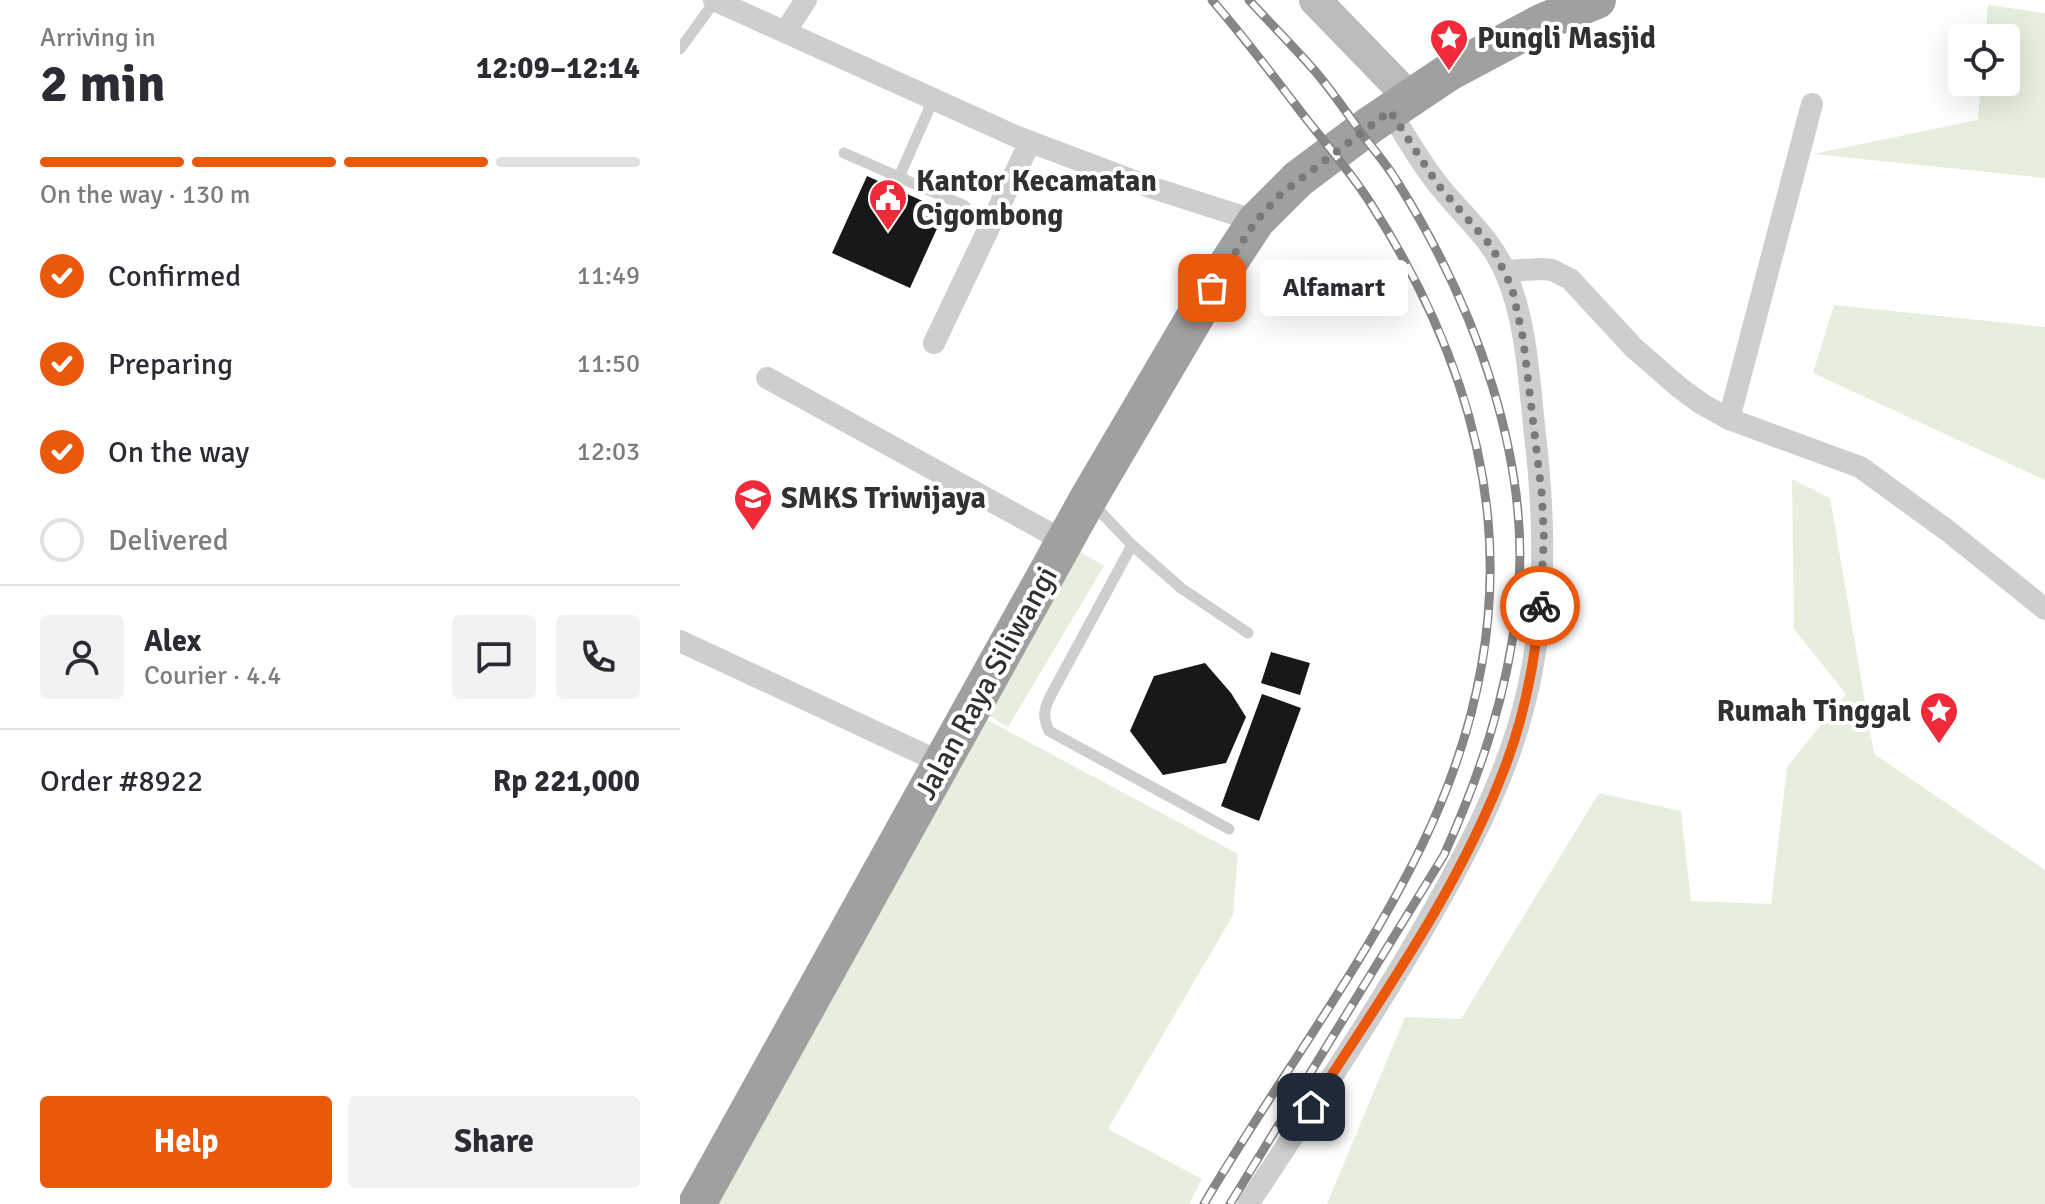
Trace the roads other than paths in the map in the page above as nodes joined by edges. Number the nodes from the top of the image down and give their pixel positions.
1 (714, 0) edge
2 (806, 0) edge
3 (1315, 0) edge
4 (1597, 0) edge
5 (785, 32) junction
6 (680, 49) edge
7 (933, 100) junction
8 (1812, 104) dead end
9 (1390, 111) junction
10 (1030, 142) junction
11 (844, 153) dead end
12 (899, 177) junction
13 (965, 206) dead end
14 (1256, 221) junction
15 (1505, 271) junction
16 (934, 343) dead end
17 (767, 378) dead end
18 (1729, 419) junction
19 (1088, 499) junction
20 (1064, 541) junction
21 (1132, 545) junction
22 (2045, 609) edge
23 (1248, 633) dead end
24 (680, 641) edge
25 (942, 763) junction
26 (1229, 829) dead end
27 (697, 1204) edge
28 (1248, 1204) edge

1 - 5 street
1 - 6 lane
2 - 5 street
3 - 9 main road
4 - 9 highway, Jalan Raya Siliwangi
5 - 7 street
7 - 10 street
7 - 12 lane
8 - 18 street
9 - 14 highway, Jalan Raya Siliwangi
9 - 15 street
10 - 14 street
10 - 16 street
11 - 12 lane
12 - 13 lane
14 - 19 highway, Jalan Raya Siliwangi
15 - 18 street
15 - 28 street
17 - 20 street
18 - 22 street
19 - 20 highway, Jalan Raya Siliwangi
19 - 21 lane
20 - 25 highway, Jalan Raya Siliwangi
21 - 23 lane
21 - 26 lane
24 - 25 street
25 - 27 highway, Jalan Raya Siliwangi

